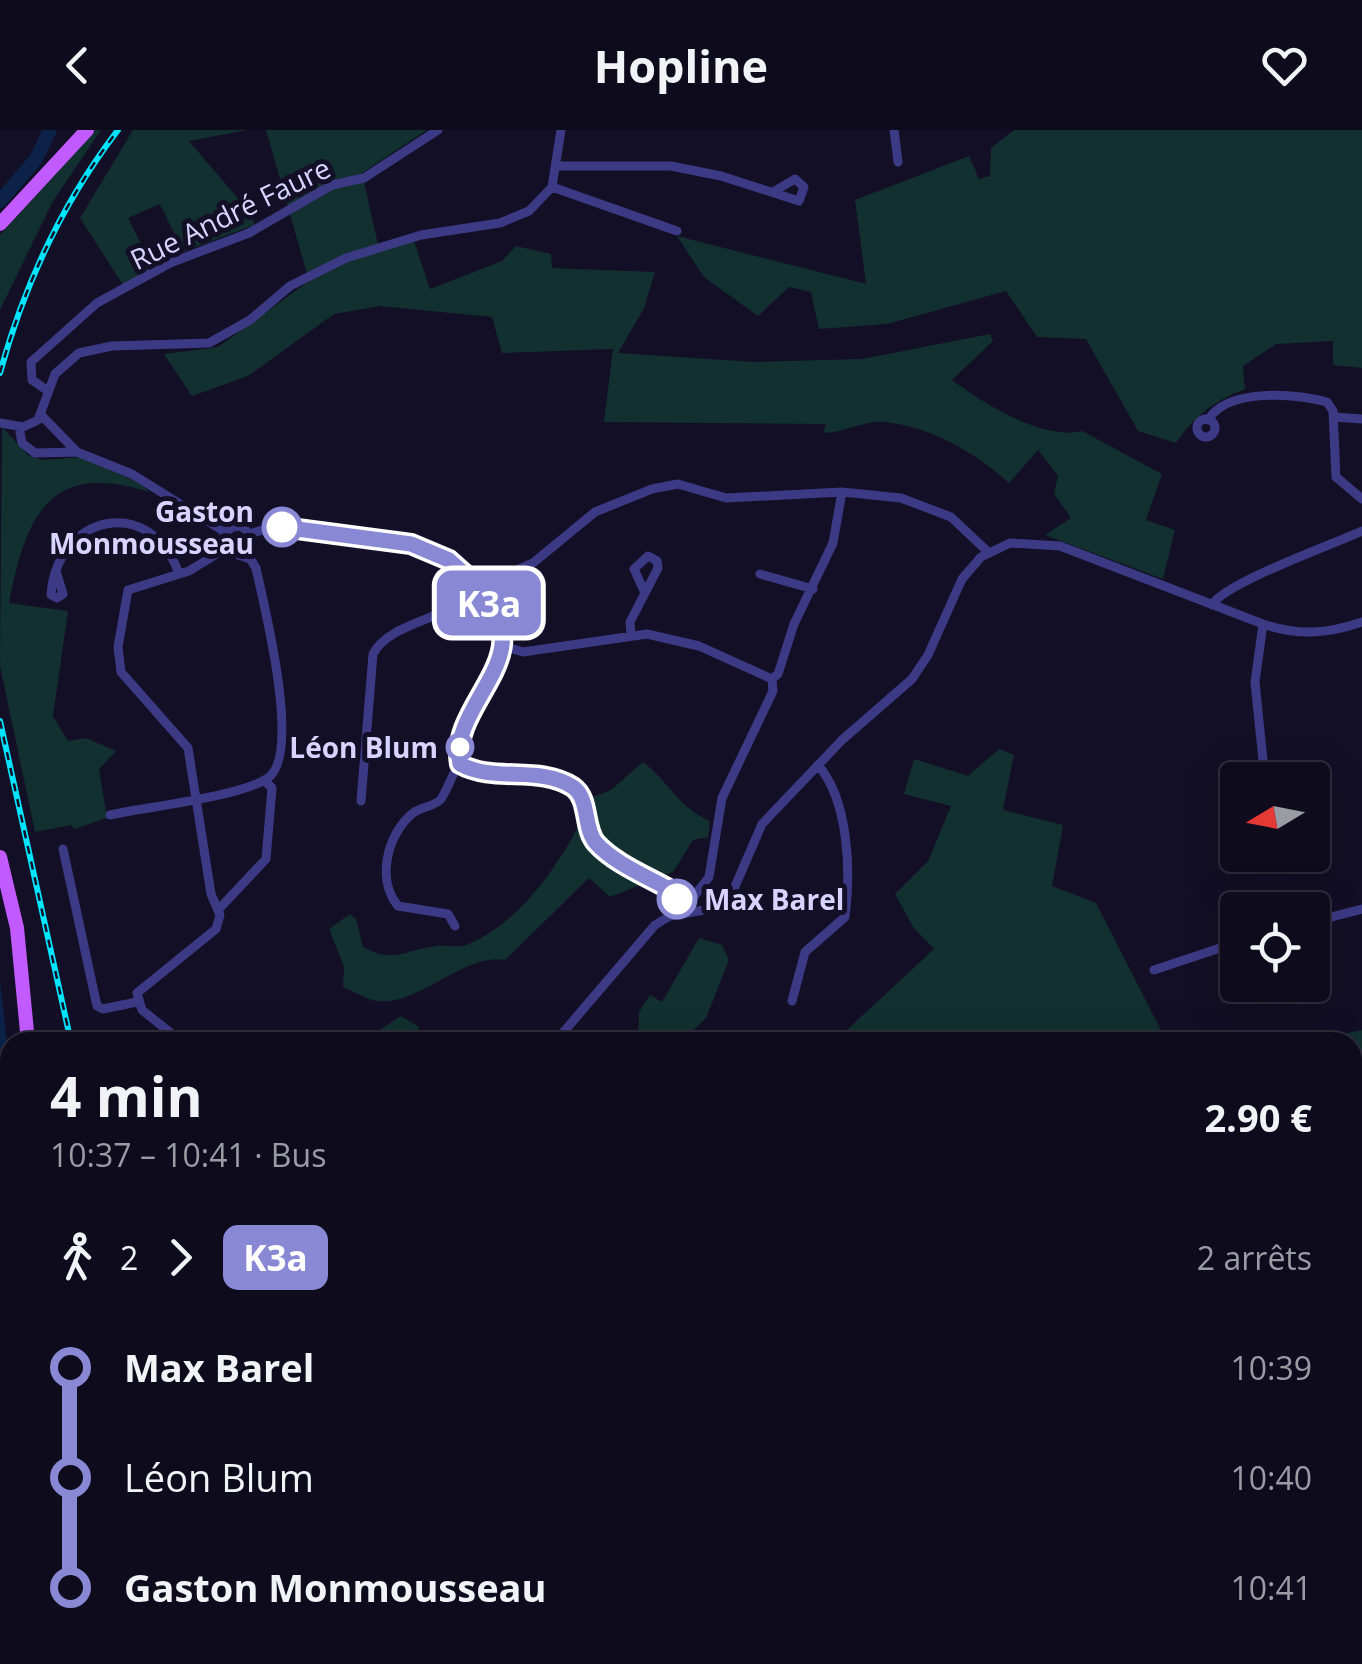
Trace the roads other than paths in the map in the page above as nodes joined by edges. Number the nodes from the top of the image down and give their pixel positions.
1 (78, 130) edge
2 (87, 130) edge
3 (438, 130) edge
4 (561, 130) edge
5 (894, 130) edge
6 (898, 162) dead end
7 (556, 166) junction
8 (37, 182) junction
9 (552, 187) junction
10 (773, 192) dead end
11 (0, 224) edge
12 (677, 232) dead end
13 (48, 391) junction
14 (42, 416) junction
15 (1334, 416) junction
16 (1362, 419) edge
17 (1208, 420) dead end
18 (0, 423) edge
19 (19, 427) junction
20 (77, 452) junction
21 (842, 492) junction
22 (1362, 499) edge
23 (1362, 530) edge
24 (225, 532) junction
25 (250, 534) junction
26 (225, 550) junction
27 (987, 552) junction
28 (242, 554) junction
29 (56, 570) dead end
30 (179, 574) junction
31 (760, 574) dead end
32 (468, 577) junction
33 (488, 582) junction
34 (813, 589) junction
35 (645, 594) dead end
36 (464, 599) junction
37 (486, 600) junction
38 (1212, 605) junction
39 (1362, 622) edge
40 (1262, 624) junction
41 (631, 636) junction
42 (503, 646) junction
43 (514, 651) junction
44 (530, 658) dead end
45 (772, 680) junction
46 (1263, 762) edge
47 (460, 764) junction
48 (818, 765) junction
49 (264, 780) junction
50 (198, 799) junction
51 (360, 801) dead end
52 (110, 816) dead end
53 (63, 849) dead end
54 (0, 857) edge
55 (678, 903) junction
56 (1362, 908) edge
57 (218, 910) junction
58 (679, 915) junction
59 (1330, 917) edge
60 (455, 926) dead end
61 (1220, 948) edge
62 (1154, 970) dead end
63 (792, 1000) dead end
64 (137, 1002) junction
65 (27, 1032) edge
66 (171, 1032) edge
67 (564, 1032) edge

1 - 8 main road
2 - 8 main road
3 - 13 street, Rue André Faure
4 - 7 street
5 - 6 street
7 - 9 street
7 - 10 street
8 - 11 main road
9 - 12 street
9 - 13 street
13 - 14 street
14 - 19 street
14 - 20 street
15 - 16 street
15 - 17 street
15 - 22 street
18 - 19 street
19 - 20 street
20 - 24 street
21 - 27 street
21 - 33 street
21 - 34 street
23 - 38 street
24 - 25 street
24 - 26 street
25 - 28 street
25 - 32 street
26 - 28 street
26 - 30 street
27 - 38 street
27 - 48 street
28 - 49 street
29 - 30 street
30 - 50 street
31 - 34 street
32 - 33 street
32 - 36 street
33 - 37 street
34 - 45 street
35 - 41 street
36 - 37 street
36 - 51 street
37 - 42 street
38 - 40 street
39 - 40 street
40 - 46 street
41 - 43 street
41 - 45 street
42 - 43 street
42 - 47 street
43 - 44 street
45 - 55 street
47 - 55 street
47 - 60 street
48 - 58 street
48 - 63 street
49 - 50 street
49 - 57 street
50 - 52 street
50 - 57 street
53 - 64 street
54 - 65 main road
55 - 58 street
56 - 59 street
57 - 64 street
58 - 67 street
61 - 62 street
64 - 66 street

